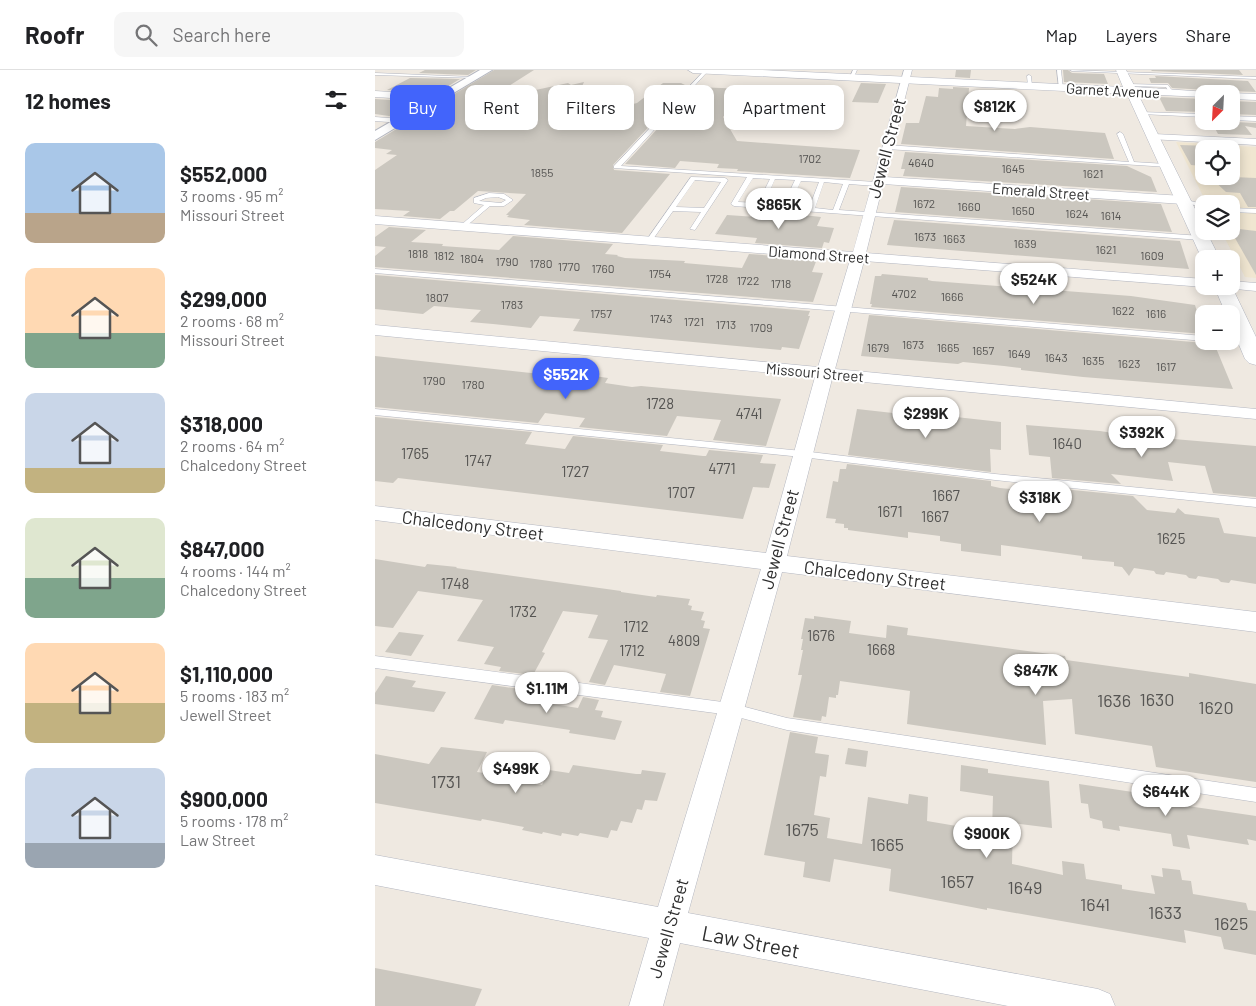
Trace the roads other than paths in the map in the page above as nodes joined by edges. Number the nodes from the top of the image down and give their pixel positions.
1 (403, 70) edge
2 (430, 70) edge
3 (696, 70) edge
4 (1059, 70) edge
5 (1072, 70) edge
6 (1140, 70) edge
7 (1149, 70) edge
8 (706, 71) edge
9 (735, 71) edge
10 (824, 73) edge
11 (375, 74) edge
12 (480, 74) edge
13 (853, 74) edge
14 (1159, 74) junction
15 (394, 75) junction
16 (906, 75) edge
17 (1189, 75) junction
18 (1147, 77) junction
19 (1247, 78) junction
20 (1256, 78) edge
21 (1125, 79) edge
22 (1194, 81) dead end
23 (1152, 86) junction
24 (1061, 88) junction
25 (455, 89) edge
26 (1254, 91) edge
27 (1172, 93) junction
28 (375, 94) edge
29 (1195, 94) edge
30 (1240, 94) edge
31 (390, 95) edge
32 (1177, 107) dead end
33 (1141, 113) junction
34 (1240, 114) edge
35 (1181, 115) junction
36 (1195, 116) edge
37 (1243, 118) joint
38 (375, 119) edge
39 (1256, 119) edge
40 (390, 120) edge
41 (390, 127) edge
42 (1120, 134) dead end
43 (375, 136) edge
44 (1154, 137) junction
45 (1256, 142) edge
46 (887, 147) junction
47 (1131, 163) junction
48 (1166, 166) junction
49 (751, 176) junction
50 (773, 178) junction
51 (798, 180) junction
52 (821, 181) junction
53 (877, 182) junction
54 (846, 183) junction
55 (1183, 200) junction
56 (1195, 203) edge
57 (489, 204) dead end
58 (760, 206) junction
59 (785, 208) junction
60 (672, 209) junction
61 (793, 209) junction
62 (705, 210) junction
63 (811, 210) junction
64 (1240, 210) edge
65 (741, 211) dead end
66 (1256, 211) edge
67 (835, 212) junction
68 (868, 214) junction
69 (375, 220) edge
70 (1195, 225) edge
71 (462, 227) junction
72 (693, 229) dead end
73 (1195, 238) edge
74 (649, 241) junction
75 (858, 257) junction
76 (375, 271) edge
77 (1195, 282) edge
78 (1240, 286) edge
79 (1256, 287) edge
80 (1227, 295) edge
81 (843, 309) junction
82 (375, 330) edge
83 (1195, 338) edge
84 (1248, 346) edge
85 (825, 373) junction
86 (375, 412) edge
87 (1256, 414) edge
88 (802, 454) junction
89 (1256, 504) edge
90 (375, 513) edge
91 (774, 563) junction
92 (1256, 622) edge
93 (375, 662) edge
94 (730, 709) junction
95 (1256, 795) edge
96 (375, 870) edge
97 (670, 925) junction
98 (646, 1006) edge
99 (1098, 1006) edge

1 - 15 lane
2 - 12 lane
3 - 8 main road, Garnet Avenue
4 - 24 lane
5 - 21 lane
6 - 7 lane
8 - 9 main road, Garnet Avenue
8 - 49 lane
9 - 10 main road, Garnet Avenue
10 - 13 main road, Garnet Avenue
11 - 15 lane
12 - 15 lane
12 - 25 street
13 - 16 main road, Garnet Avenue
14 - 17 lane
14 - 18 lane
14 - 21 lane
16 - 24 main road, Garnet Avenue
16 - 46 street, Jewell Street
17 - 19 lane
17 - 22 lane
18 - 21 lane
18 - 23 lane
19 - 20 lane
19 - 26 lane
21 - 23 lane
21 - 24 main road, Garnet Avenue
21 - 27 main road, Garnet Avenue
21 - 33 main road
23 - 27 lane
26 - 30 main road
27 - 29 main road, Garnet Avenue
28 - 31 street
32 - 35 lane
33 - 35 lane
33 - 44 main road
34 - 37 lane
35 - 36 lane
37 - 39 lane
38 - 40 lane
41 - 43 street
42 - 47 lane
44 - 45 street
44 - 48 main road
46 - 47 lane
46 - 53 street, Jewell Street
47 - 48 lane
48 - 55 main road
49 - 50 lane
49 - 58 lane
50 - 51 lane
50 - 58 lane
51 - 52 lane
51 - 59 lane
52 - 54 lane
52 - 63 lane
53 - 54 lane
53 - 55 street, Emerald Street
53 - 68 street, Jewell Street
54 - 67 lane
55 - 56 lane, Emerald Street
55 - 70 main road
57 - 71 lane
58 - 59 lane
59 - 61 lane
60 - 62 lane
60 - 62 lane
60 - 74 lane
61 - 63 lane
61 - 65 lane
62 - 72 lane
63 - 67 lane
64 - 66 lane
67 - 68 lane
68 - 73 lane
68 - 75 street, Jewell Street
69 - 71 street, Diamond Street
71 - 74 street, Diamond Street
74 - 75 street, Diamond Street
75 - 77 street, Diamond Street
75 - 81 street, Jewell Street
76 - 81 lane
78 - 79 street
80 - 84 main road
81 - 83 lane
81 - 85 street, Jewell Street
82 - 85 street, Missouri Street
85 - 87 street, Missouri Street
85 - 88 street, Jewell Street
86 - 88 lane
88 - 89 lane
88 - 91 street, Jewell Street
90 - 91 street, Chalcedony Street
91 - 92 street, Chalcedony Street
91 - 94 street, Jewell Street
93 - 94 lane
94 - 95 lane
94 - 97 street, Jewell Street
96 - 97 street, Law Street
97 - 98 street, Jewell Street
97 - 99 street, Law Street

